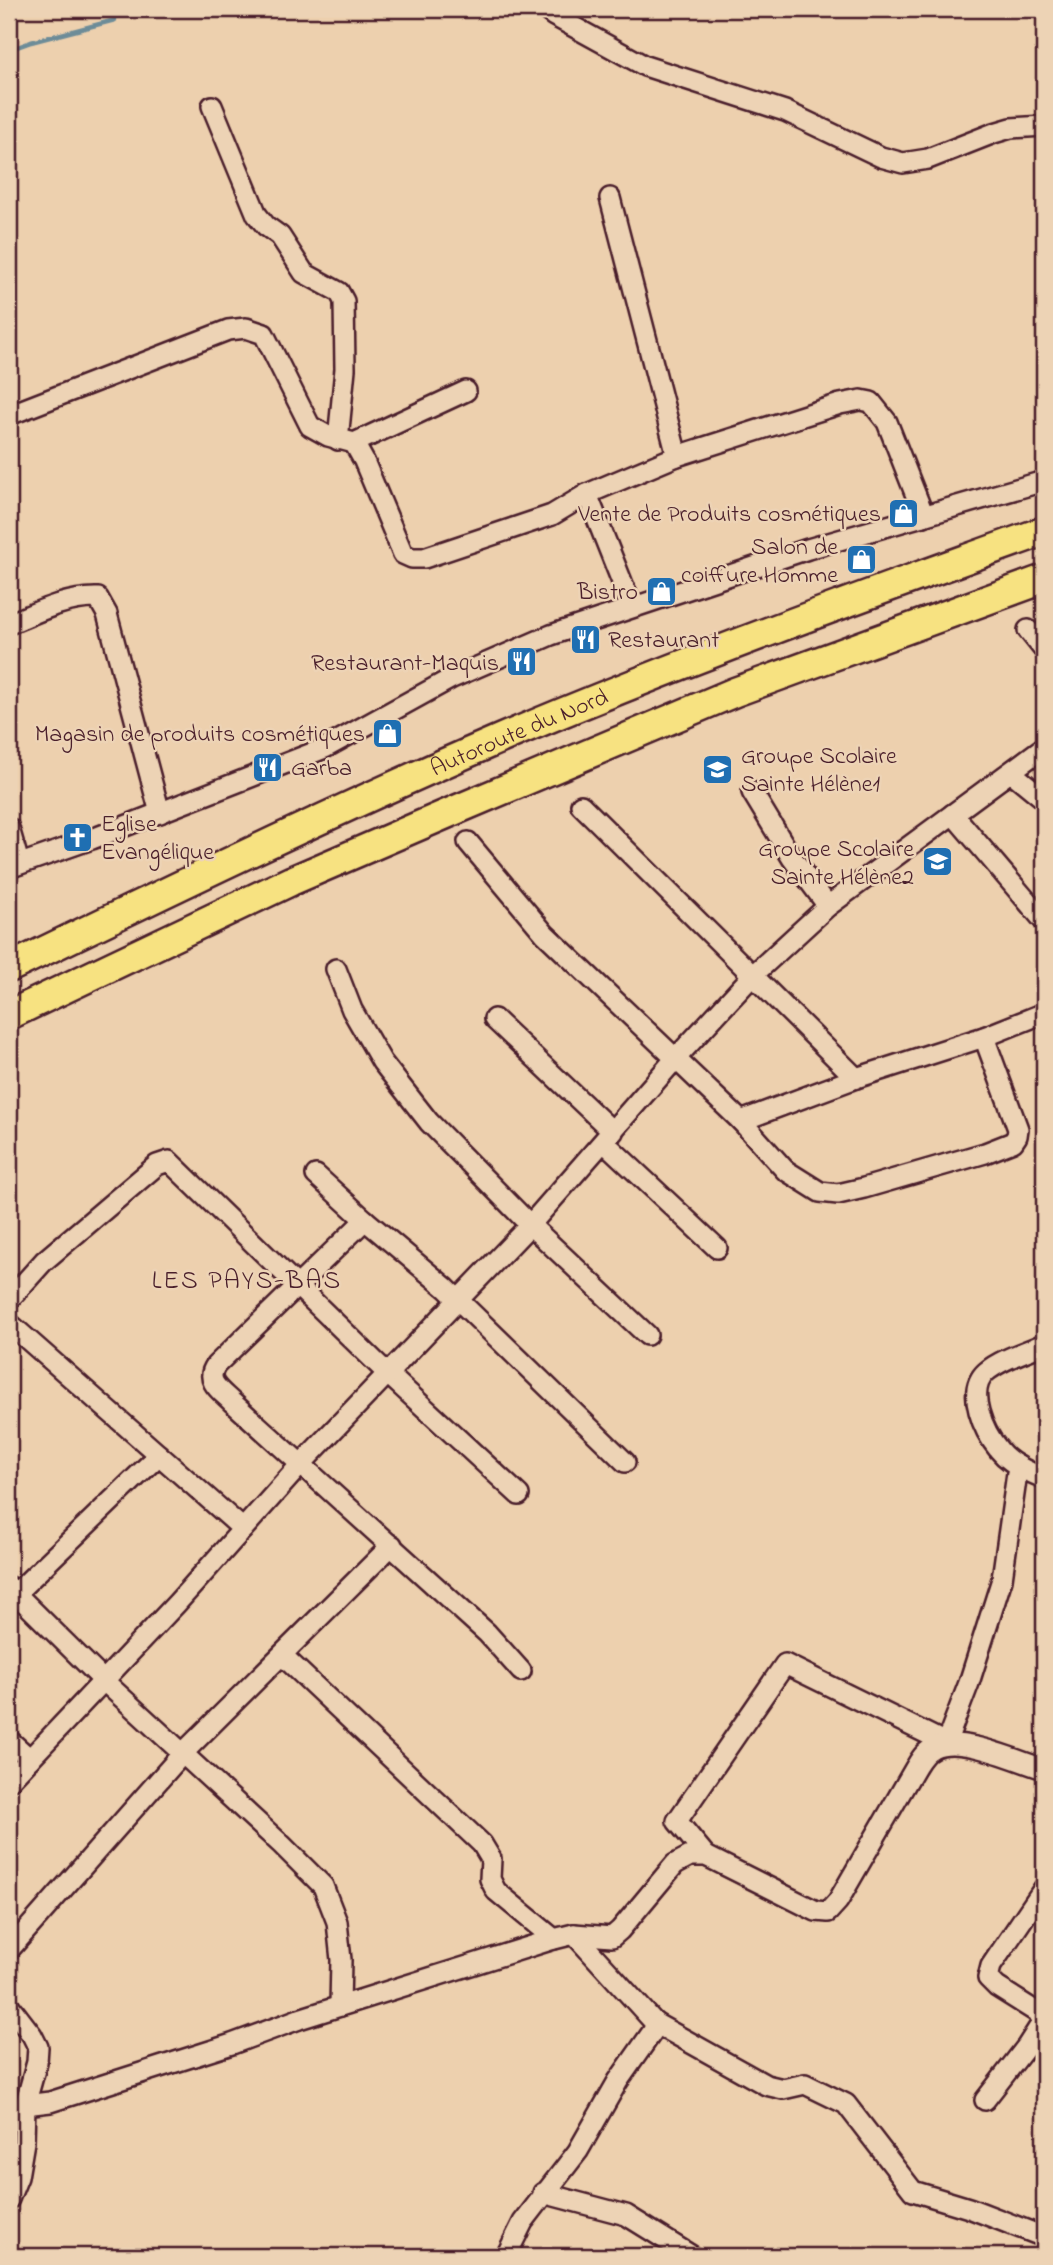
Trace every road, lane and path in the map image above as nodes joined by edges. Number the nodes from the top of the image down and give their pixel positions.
1 (545, 9) edge
2 (212, 106) dead end
3 (1044, 126) edge
4 (610, 198) dead end
5 (466, 391) dead end
6 (9, 415) edge
7 (346, 442) junction
8 (677, 456) junction
9 (1044, 481) edge
10 (587, 494) junction
11 (924, 516) junction
12 (1044, 531) edge
13 (1044, 579) edge
14 (632, 607) junction
15 (9, 624) edge
16 (1028, 630) dead end
17 (1044, 650) edge
18 (1044, 747) edge
19 (1010, 772) junction
20 (752, 792) dead end
21 (1044, 799) edge
22 (581, 805) dead end
23 (160, 813) junction
24 (953, 814) junction
25 (9, 828) edge
26 (468, 842) dead end
27 (14, 866) edge
28 (828, 906) junction
29 (1044, 921) edge
30 (9, 968) edge
31 (337, 970) dead end
32 (752, 975) junction
33 (1044, 1013) edge
34 (9, 1015) edge
35 (494, 1019) dead end
36 (984, 1037) junction
37 (676, 1058) junction
38 (856, 1078) junction
39 (741, 1121) junction
40 (609, 1137) junction
41 (316, 1175) dead end
42 (365, 1220) junction
43 (530, 1225) junction
44 (717, 1248) dead end
45 (298, 1285) junction
46 (458, 1299) junction
47 (9, 1300) edge
48 (9, 1323) edge
49 (647, 1335) dead end
50 (1044, 1344) edge
51 (388, 1374) junction
52 (159, 1454) junction
53 (625, 1462) dead end
54 (302, 1464) junction
55 (1017, 1466) junction
56 (1044, 1478) edge
57 (519, 1495) dead end
58 (243, 1529) junction
59 (392, 1545) junction
60 (12, 1590) edge
61 (282, 1655) junction
62 (521, 1671) dead end
63 (104, 1681) junction
64 (9, 1740) edge
65 (946, 1743) junction
66 (183, 1753) junction
67 (30, 1759) junction
68 (1044, 1769) edge
69 (9, 1782) edge
70 (706, 1856) junction
71 (1044, 1888) edge
72 (573, 1934) junction
73 (554, 1939) junction
74 (9, 1950) edge
75 (9, 2005) edge
76 (340, 2006) junction
77 (655, 2023) junction
78 (985, 2100) dead end
79 (25, 2105) junction
80 (543, 2193) junction
81 (9, 2199) edge
82 (1044, 2237) edge
83 (506, 2256) edge
84 (692, 2256) edge

1 - 3 street
2 - 7 street
4 - 8 street
5 - 7 street
6 - 7 street
7 - 10 street
8 - 10 street
8 - 11 street
9 - 11 street
10 - 14 street
11 - 14 street
12 - 30 highway, Autoroute du Nord
13 - 34 highway, Autoroute du Nord
14 - 23 street
15 - 23 street
16 - 17 street
18 - 19 street
19 - 21 street
19 - 24 street
20 - 28 street
22 - 32 street
23 - 27 street
24 - 28 street
24 - 29 street
25 - 27 street
26 - 37 street
28 - 32 street
31 - 43 street
32 - 37 street
32 - 38 street
33 - 36 street
35 - 40 street
36 - 38 street
36 - 39 street
37 - 39 street
37 - 40 street
38 - 39 street
40 - 43 street
40 - 44 street
41 - 42 street
42 - 45 street
42 - 46 street
43 - 46 street
43 - 49 street
45 - 47 street
45 - 51 street
45 - 54 street
46 - 51 street
46 - 53 street
48 - 52 street
50 - 55 street
51 - 54 street
51 - 57 street
52 - 58 street
52 - 60 street
54 - 58 street
54 - 59 street
55 - 56 street
55 - 65 street
58 - 63 street
59 - 61 street
59 - 62 street
60 - 63 street
61 - 66 street
61 - 73 street
63 - 66 street
63 - 67 street
64 - 67 street
65 - 68 street
65 - 70 street
65 - 70 street
66 - 74 street
66 - 76 street
67 - 69 street
70 - 72 street
71 - 78 street
72 - 73 street
72 - 77 street
73 - 76 street
75 - 79 street
76 - 79 street
77 - 80 street
77 - 82 street
79 - 81 street
80 - 83 street
80 - 84 street

